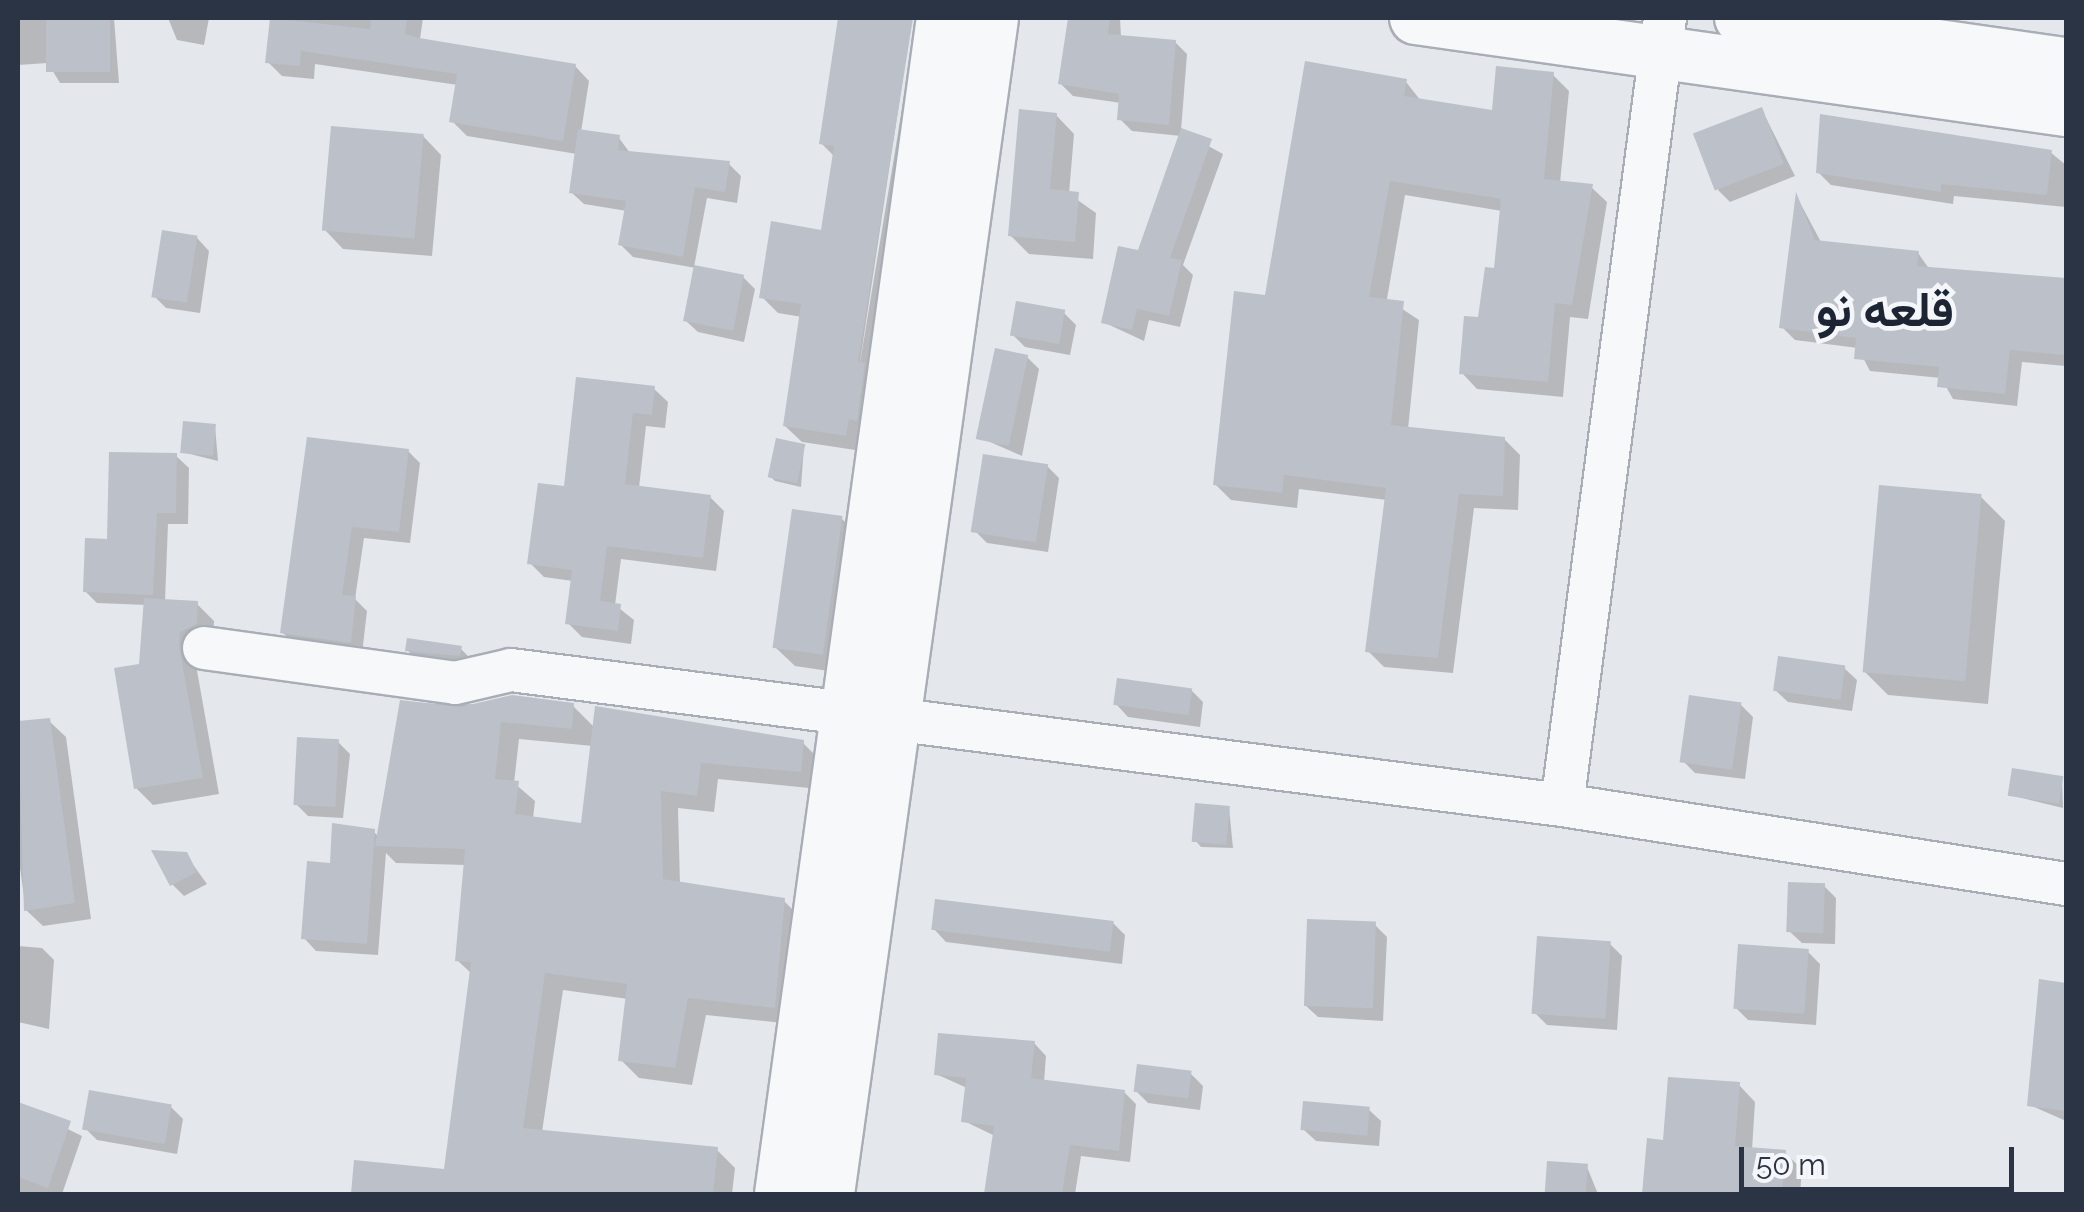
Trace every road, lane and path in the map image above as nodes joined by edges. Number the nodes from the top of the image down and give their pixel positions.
1 (943, 18) edge
2 (992, 18) edge
3 (1416, 18) edge
4 (1741, 18) edge
5 (1663, 36) edge
6 (2066, 64) edge
7 (2066, 110) edge
8 (204, 648) dead end
9 (870, 719) junction
10 (1562, 805) junction
11 (2066, 884) edge
12 (781, 1194) edge
13 (828, 1194) edge

1 - 9 street
2 - 9 street
3 - 5 street
4 - 6 street
5 - 7 street
5 - 10 street
8 - 9 street
9 - 10 street
9 - 12 street
9 - 13 street
10 - 11 street

